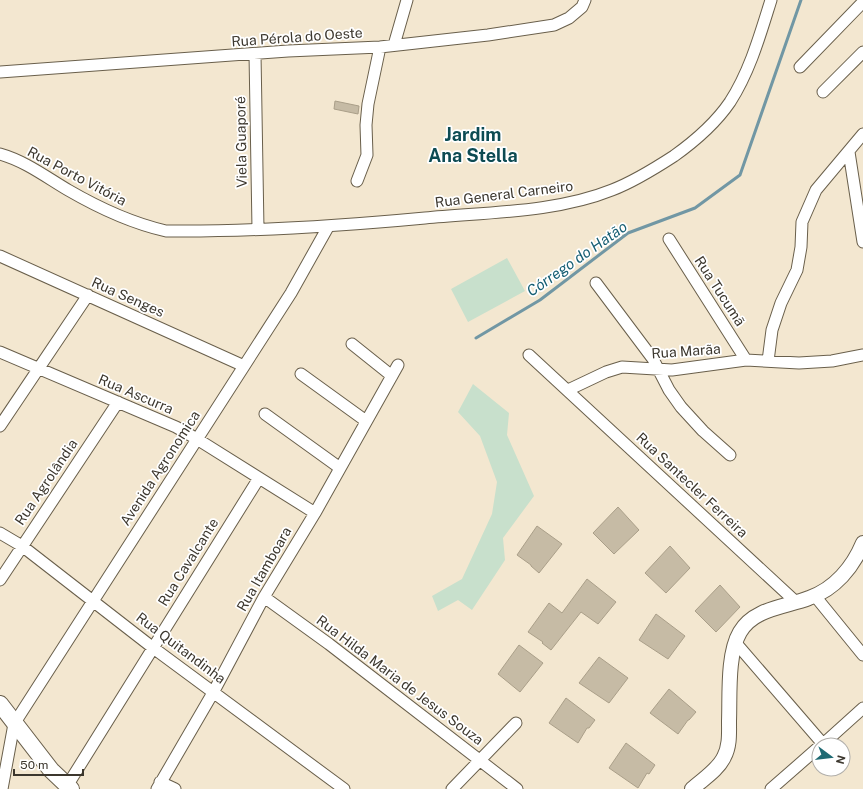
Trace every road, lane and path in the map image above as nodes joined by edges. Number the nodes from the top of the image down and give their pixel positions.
1 (407, 0) edge
2 (585, 0) edge
3 (771, 0) edge
4 (863, 2) edge
5 (394, 45) junction
6 (380, 47) junction
7 (863, 52) edge
8 (255, 54) junction
9 (800, 67) dead end
10 (0, 72) edge
11 (823, 92) dead end
12 (863, 134) edge
13 (849, 152) junction
14 (0, 154) edge
15 (357, 181) dead end
16 (328, 227) junction
17 (258, 229) junction
18 (669, 239) dead end
19 (863, 242) edge
20 (0, 256) edge
21 (596, 283) dead end
22 (88, 295) junction
23 (352, 344) dead end
24 (0, 352) edge
25 (529, 354) dead end
26 (863, 355) edge
27 (746, 360) junction
28 (768, 361) junction
29 (398, 365) dead end
30 (244, 366) junction
31 (38, 369) junction
32 (658, 370) junction
33 (301, 374) dead end
34 (392, 376) junction
35 (568, 390) junction
36 (118, 402) junction
37 (265, 414) dead end
38 (366, 421) junction
39 (0, 426) edge
40 (197, 438) junction
41 (730, 455) dead end
42 (340, 468) junction
43 (259, 478) junction
44 (315, 513) junction
45 (0, 533) edge
46 (863, 544) edge
47 (22, 546) junction
48 (0, 580) edge
49 (815, 596) junction
50 (264, 597) junction
51 (93, 599) junction
52 (796, 602) junction
53 (735, 642) junction
54 (152, 647) junction
55 (863, 655) edge
56 (214, 691) junction
57 (0, 704) edge
58 (863, 708) edge
59 (516, 722) dead end
60 (14, 724) junction
61 (814, 737) edge
62 (831, 737) edge
63 (811, 755) edge
64 (480, 761) junction
65 (158, 785) edge
66 (69, 787) edge
67 (2, 789) edge
68 (175, 789) edge
69 (344, 789) edge
70 (452, 789) edge
71 (517, 789) edge
72 (692, 789) edge
73 (771, 789) edge

1 - 5 street
2 - 5 street, Rua Pérola do Oeste
3 - 16 street, Rua General Carneiro
4 - 9 street
5 - 6 street, Rua Pérola do Oeste
6 - 8 street, Rua Pérola do Oeste
6 - 15 street
7 - 11 street
8 - 10 street, Rua Pérola do Oeste
8 - 17 street, Viela Guaporé
12 - 13 street
13 - 19 street
13 - 28 street
14 - 17 street, Rua Porto Vitória
16 - 17 street, Rua General Carneiro
16 - 30 street, Avenida Agronomica
18 - 27 street, Rua Tucumã
20 - 22 street, Rua Senges
21 - 32 street
22 - 30 street, Rua Senges
22 - 31 street
23 - 34 street
24 - 31 street, Rua Ascurra
25 - 35 street
26 - 28 street, Rua Marãa
27 - 28 street, Rua Marãa
27 - 32 street, Rua Marãa
29 - 34 street, Rua Itamboara
30 - 40 street, Avenida Agronomica
31 - 36 street, Rua Ascurra
31 - 39 street
32 - 35 street, Rua Marãa
32 - 41 street
33 - 38 street
34 - 38 street, Rua Itamboara
35 - 52 street, Rua Santecler Ferreira
36 - 40 street, Rua Ascurra
36 - 47 street, Rua Agrolândia
37 - 42 street
38 - 42 street, Rua Itamboara
40 - 43 street, Rua Ascurra
40 - 51 street, Avenida Agronomica
42 - 44 street, Rua Itamboara
43 - 44 street, Rua Ascurra
43 - 54 street, Rua Cavalcante
44 - 50 street, Rua Itamboara
45 - 47 street, Rua Quitandinha
46 - 49 street
47 - 48 street, Rua Agrolândia
47 - 51 street, Rua Quitandinha
49 - 52 street
49 - 55 street
50 - 56 street, Rua Itamboara
50 - 64 street, Rua Hilda Maria de Jesus Souza
51 - 54 street, Rua Quitandinha
51 - 60 street, Avenida Agronomica
52 - 53 street
53 - 61 street
53 - 72 street
54 - 56 street, Rua Quitandinha
54 - 66 street, Rua Cavalcante
56 - 65 street, Rua Itamboara
56 - 69 street, Rua Quitandinha
57 - 60 main road
58 - 62 street
59 - 64 street
60 - 66 main road
60 - 67 street
63 - 73 street
64 - 70 street
64 - 71 street, Rua Hilda Maria de Jesus Souza
65 - 68 street

